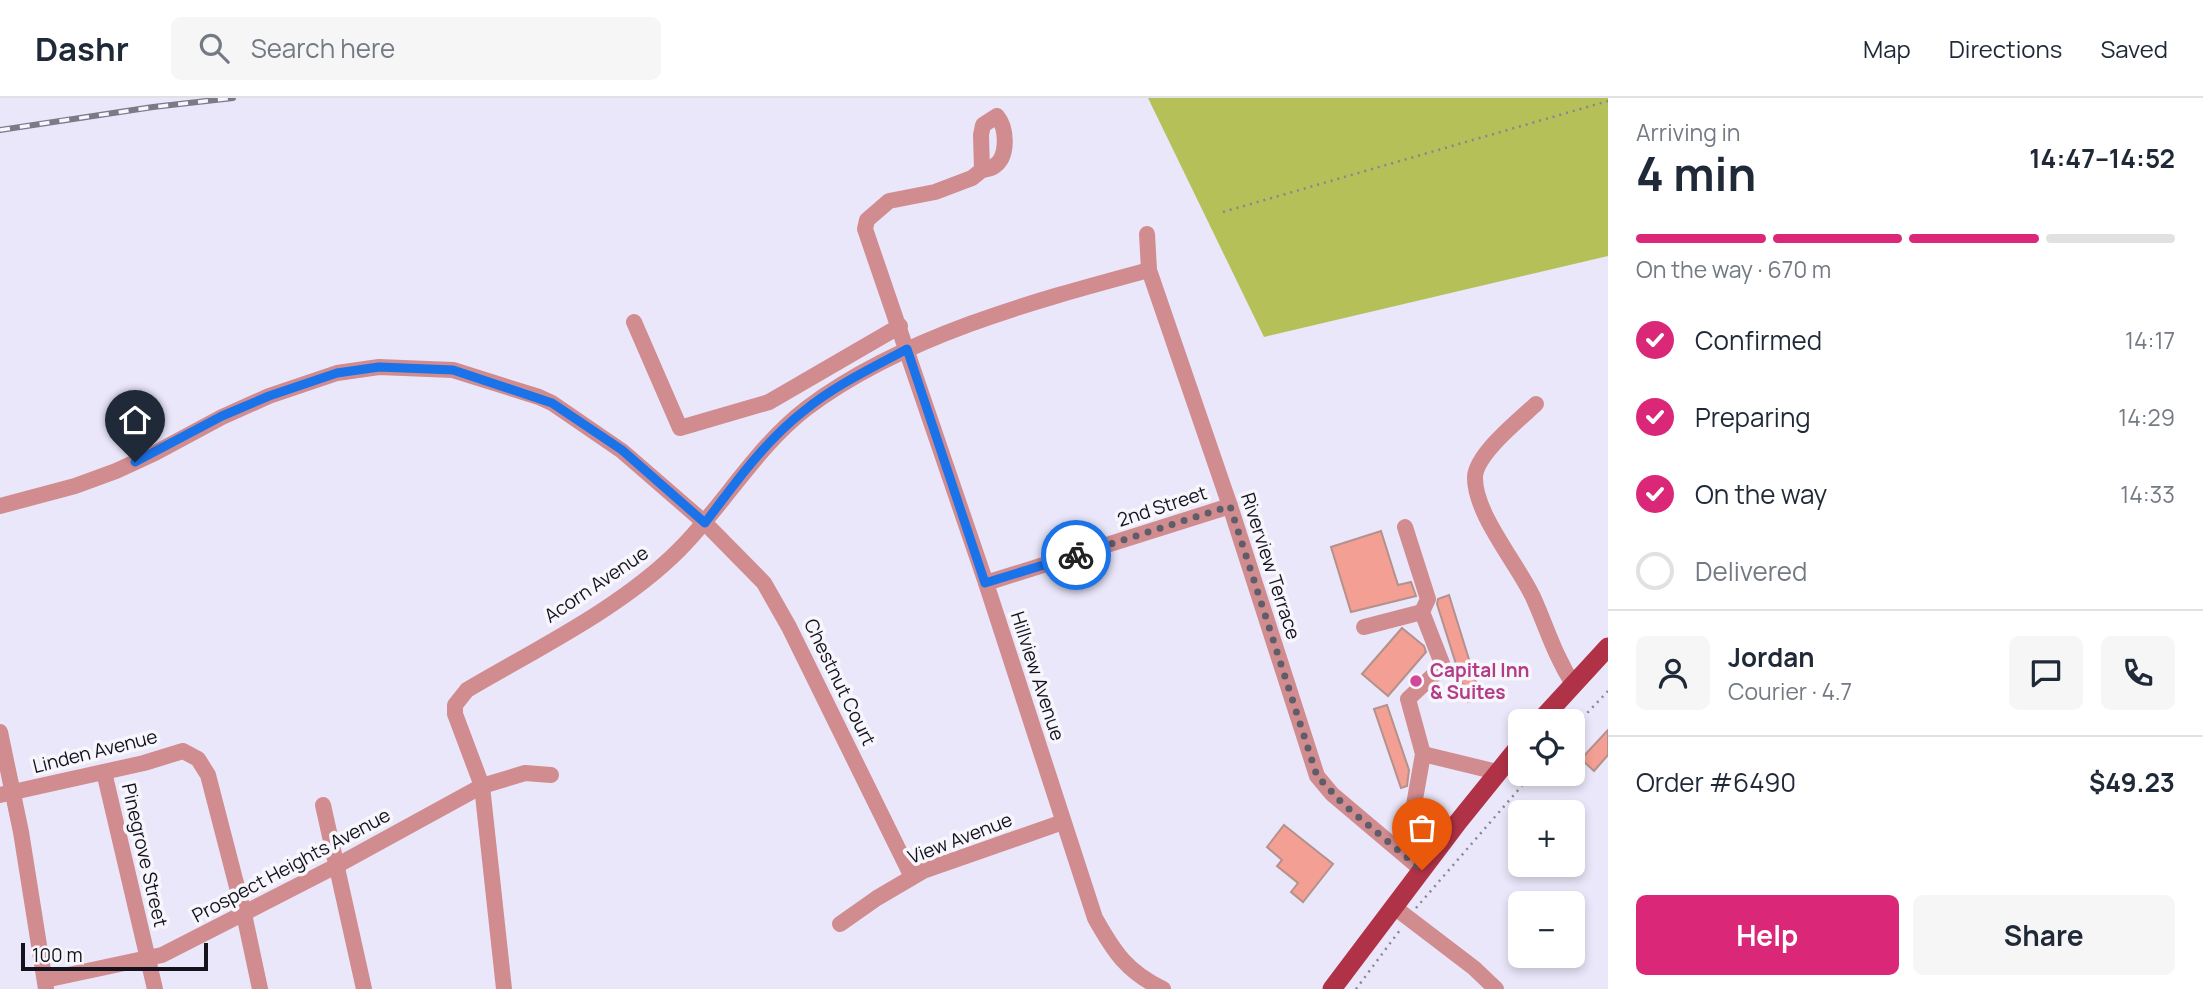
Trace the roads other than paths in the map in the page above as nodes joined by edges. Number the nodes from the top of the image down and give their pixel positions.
1 (982, 170) dead end
2 (1147, 234) dead end
3 (1149, 270) junction
4 (634, 322) dead end
5 (900, 327) junction
6 (907, 349) junction
7 (1536, 404) dead end
8 (0, 506) edge
9 (1230, 506) junction
10 (705, 523) junction
11 (1405, 527) dead end
12 (985, 583) junction
13 (1422, 612) junction
14 (1364, 627) dead end
15 (1608, 647) edge
16 (1573, 684) junction
17 (1551, 709) edge
18 (0, 732) edge
19 (1423, 754) junction
20 (1508, 759) edge
21 (104, 772) junction
22 (1497, 772) junction
23 (551, 775) dead end
24 (482, 786) junction
25 (6, 794) edge
26 (323, 806) dead end
27 (1063, 822) junction
28 (1443, 841) junction
29 (336, 866) junction
30 (1422, 870) junction
31 (912, 877) junction
32 (1401, 913) junction
33 (244, 914) junction
34 (840, 924) dead end
35 (149, 959) junction
36 (45, 984) edge
37 (155, 989) edge
38 (260, 989) edge
39 (364, 989) edge
40 (504, 989) edge
41 (1163, 989) edge
42 (1332, 989) edge
43 (1496, 989) edge

1 - 5 street, Hillview Avenue
2 - 3 street, Riverview Terrace
3 - 6 street, Acorn Avenue
3 - 9 street, Riverview Terrace
4 - 5 street
5 - 6 street, Hillview Avenue
6 - 10 street, Acorn Avenue
6 - 12 street, Hillview Avenue
7 - 16 street
8 - 10 street, Chestnut Court
9 - 12 street, 2nd Street
9 - 30 street, Riverview Terrace
10 - 24 street, Acorn Avenue
10 - 31 street, Chestnut Court
11 - 13 street
12 - 27 street, Hillview Avenue
13 - 14 street
13 - 19 street
15 - 16 main road
16 - 17 main road
18 - 25 street
19 - 22 street
19 - 28 street
20 - 22 main road
21 - 25 street, Linden Avenue
21 - 33 street, Linden Avenue
21 - 35 street, Pinegrove Street
22 - 28 main road
23 - 24 street, Prospect Heights Avenue
24 - 29 street, Prospect Heights Avenue
24 - 40 street, Acorn Avenue
25 - 36 street
26 - 29 street
27 - 31 street, View Avenue
27 - 41 street, Hillview Avenue
28 - 30 main road
29 - 33 street, Prospect Heights Avenue
29 - 39 street
30 - 32 main road
31 - 34 street, View Avenue
32 - 42 main road
32 - 43 street
33 - 35 street, Prospect Heights Avenue
33 - 38 street
35 - 36 street, Prospect Heights Avenue
35 - 37 street, Pinegrove Street

